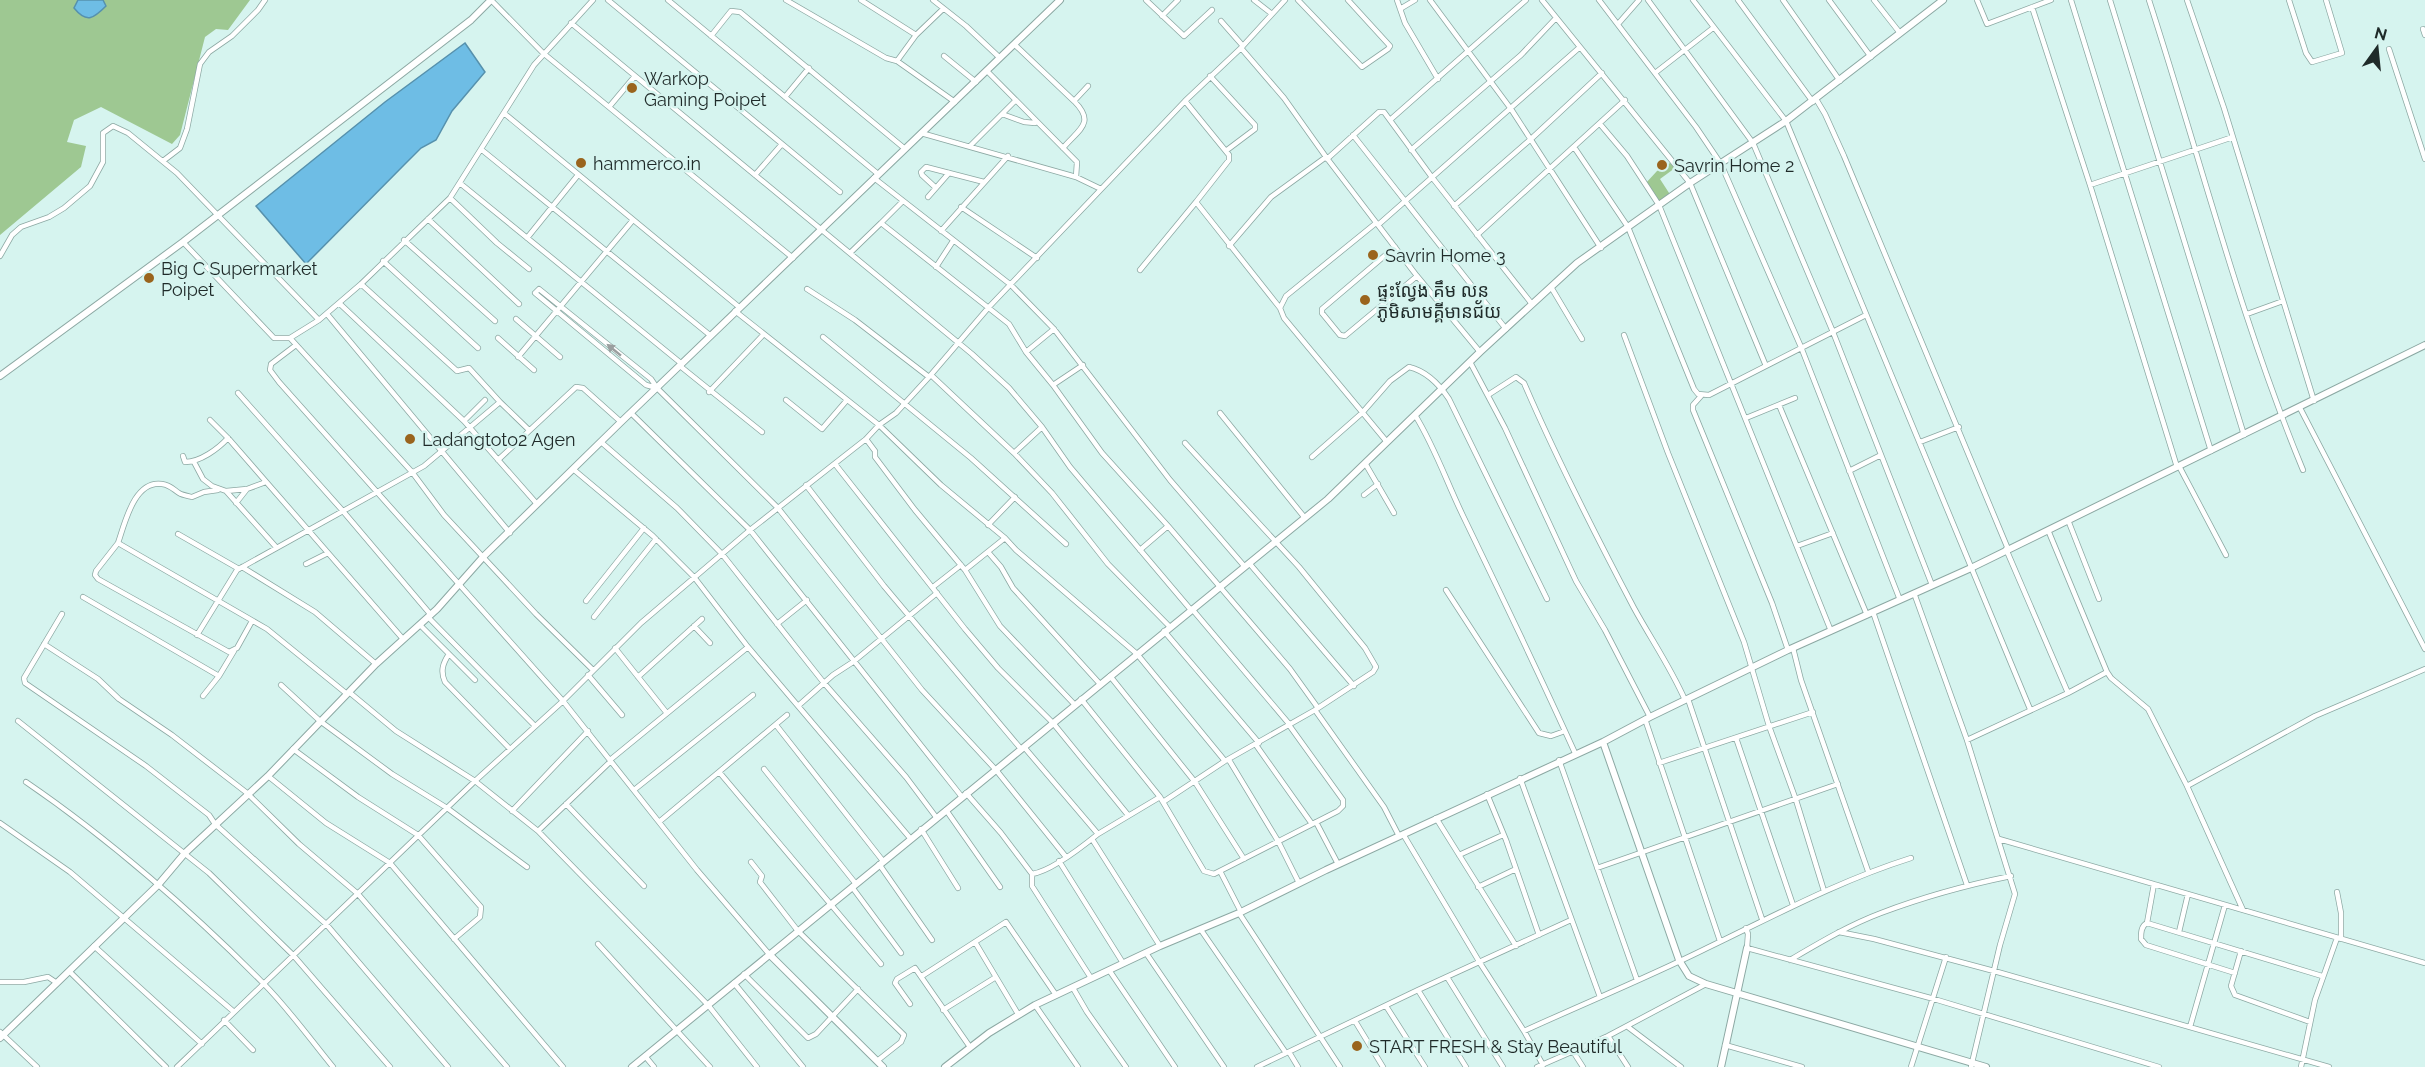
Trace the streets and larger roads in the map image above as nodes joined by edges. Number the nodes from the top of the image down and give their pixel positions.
1 (265, 0) edge
2 (491, 0) edge
3 (593, 0) edge
4 (608, 0) edge
5 (668, 0) edge
6 (786, 0) edge
7 (861, 0) edge
8 (933, 0) edge
9 (1060, 0) edge
10 (1146, 0) edge
11 (1178, 0) edge
12 (1254, 0) edge
13 (1285, 0) edge
14 (1298, 0) edge
15 (1348, 0) edge
16 (1397, 0) edge
17 (1415, 0) edge
18 (1430, 0) edge
19 (1526, 0) edge
20 (1542, 0) edge
21 (1599, 0) edge
22 (1639, 0) edge
23 (1647, 0) edge
24 (1693, 0) edge
25 (1738, 0) edge
26 (1783, 0) edge
27 (1829, 0) edge
28 (1874, 0) edge
29 (1930, 0) edge
30 (1944, 0) edge
31 (1977, 0) edge
32 (2051, 0) edge
33 (2071, 0) edge
34 (2110, 0) edge
35 (2149, 0) edge
36 (2187, 0) edge
37 (2289, 0) edge
38 (2326, 0) edge
39 (1936, 6) junction
40 (2032, 7) junction
41 (943, 9) junction
42 (1400, 9) junction
43 (1212, 10) dead end
44 (1272, 15) junction
45 (1162, 16) junction
46 (1556, 18) junction
47 (1221, 21) dead end
48 (571, 23) junction
49 (1618, 24) junction
50 (1713, 28) junction
51 (2423, 29) dead end
52 (1900, 34) junction
53 (916, 35) junction
54 (2425, 35) edge
55 (711, 36) junction
56 (1014, 44) junction
57 (1242, 47) junction
58 (1580, 47) junction
59 (2389, 49) dead end
60 (1685, 50) junction
61 (543, 53) junction
62 (1468, 53) junction
63 (944, 57) dead end
64 (1871, 57) junction
65 (1000, 58) junction
66 (897, 61) junction
67 (809, 68) junction
68 (987, 71) junction
69 (1602, 73) junction
70 (1655, 73) junction
71 (635, 76) junction
72 (1210, 76) junction
73 (1438, 79) junction
74 (1490, 81) junction
75 (1840, 81) junction
76 (976, 82) junction
77 (1088, 86) dead end
78 (785, 97) junction
79 (1625, 100) junction
80 (1814, 100) junction
81 (1015, 101) junction
82 (1185, 101) junction
83 (955, 102) junction
84 (1074, 102) junction
85 (609, 107) junction
86 (1511, 109) junction
87 (505, 114) junction
88 (1002, 114) junction
89 (1390, 120) junction
90 (1786, 122) junction
91 (1035, 123) junction
92 (1600, 124) junction
93 (921, 132) junction
94 (1353, 135) junction
95 (2233, 137) junction
96 (1531, 139) junction
97 (1753, 143) junction
98 (782, 144) junction
99 (970, 146) junction
100 (1574, 147) junction
101 (904, 148) junction
102 (1063, 148) junction
103 (482, 150) junction
104 (1227, 150) junction
105 (1411, 150) junction
106 (2196, 150) junction
107 (1008, 156) junction
108 (1326, 158) junction
109 (2425, 159) edge
110 (163, 161) junction
111 (2159, 162) junction
112 (1721, 164) junction
113 (1551, 169) junction
114 (949, 173) junction
115 (2125, 174) junction
116 (578, 175) junction
117 (755, 175) junction
118 (876, 176) junction
119 (1431, 176) junction
120 (1076, 177) junction
121 (984, 182) junction
122 (1690, 183) junction
123 (461, 184) junction
124 (2090, 185) junction
125 (936, 188) junction
126 (1101, 189) junction
127 (840, 192) dead end
128 (928, 197) dead end
129 (450, 198) junction
130 (1404, 200) junction
131 (903, 201) junction
132 (1196, 202) junction
133 (1659, 205) junction
134 (1454, 206) junction
135 (553, 207) junction
136 (961, 207) junction
137 (218, 215) junction
138 (428, 219) junction
139 (633, 220) junction
140 (881, 223) junction
141 (1377, 224) junction
142 (1628, 227) junction
143 (823, 229) junction
144 (941, 231) junction
145 (1477, 235) junction
146 (527, 238) junction
147 (404, 240) junction
148 (953, 241) junction
149 (183, 242) junction
150 (1229, 246) junction
151 (1395, 247) junction
152 (1600, 248) junction
153 (607, 251) junction
154 (850, 253) junction
155 (0, 256) edge
156 (793, 258) junction
157 (1037, 258) junction
158 (383, 261) junction
159 (936, 267) junction
160 (529, 269) dead end
161 (1140, 270) dead end
162 (1417, 276) junction
163 (581, 282) junction
164 (361, 284) junction
165 (1011, 285) junction
166 (1551, 287) junction
167 (807, 289) dead end
168 (2283, 301) junction
169 (339, 303) junction
170 (519, 304) dead end
171 (1532, 304) junction
172 (988, 307) junction
173 (1280, 308) junction
174 (559, 309) junction
175 (737, 309) junction
176 (327, 314) junction
177 (2247, 314) junction
178 (1866, 315) junction
179 (516, 319) dead end
180 (319, 321) junction
181 (495, 321) dead end
182 (1054, 329) junction
183 (1506, 329) junction
184 (1833, 332) junction
185 (763, 335) junction
186 (1624, 335) dead end
187 (536, 336) junction
188 (711, 336) junction
189 (823, 337) dead end
190 (290, 338) junction
191 (498, 338) dead end
192 (1582, 339) dead end
193 (959, 343) junction
194 (296, 345) junction
195 (2425, 345) edge
196 (1801, 347) junction
197 (478, 348) dead end
198 (1026, 352) junction
199 (1480, 352) junction
200 (518, 357) junction
201 (560, 357) dead end
202 (1470, 362) junction
203 (681, 365) junction
204 (1083, 365) junction
205 (1766, 366) junction
206 (534, 370) dead end
207 (0, 376) edge
208 (930, 376) junction
209 (1732, 383) junction
210 (1053, 385) junction
211 (657, 388) junction
212 (1442, 389) junction
213 (709, 392) junction
214 (238, 393) dead end
215 (1488, 395) junction
216 (1701, 396) junction
217 (1795, 398) dead end
218 (485, 400) dead end
219 (786, 400) dead end
220 (847, 400) junction
221 (2314, 401) junction
222 (500, 402) junction
223 (904, 403) junction
224 (1779, 405) junction
225 (2300, 408) junction
226 (631, 413) junction
227 (1220, 413) dead end
228 (1362, 413) junction
229 (1415, 415) junction
230 (2281, 417) junction
231 (1746, 418) junction
232 (210, 420) dead end
233 (464, 421) junction
234 (621, 422) junction
235 (879, 425) junction
236 (470, 427) junction
237 (1042, 427) junction
238 (1959, 427) junction
239 (529, 430) junction
240 (762, 432) dead end
241 (2244, 435) junction
242 (228, 438) junction
243 (866, 439) junction
244 (601, 442) junction
245 (1387, 442) junction
246 (1920, 442) junction
247 (1185, 443) dead end
248 (2211, 451) junction
249 (441, 452) junction
250 (1014, 453) junction
251 (1881, 455) junction
252 (183, 456) dead end
253 (1312, 457) dead end
254 (498, 460) junction
255 (194, 462) junction
256 (1365, 463) junction
257 (835, 464) junction
258 (2178, 467) junction
259 (573, 469) junction
260 (2304, 470) dead end
261 (1849, 471) junction
262 (412, 472) junction
263 (266, 482) junction
264 (1377, 484) junction
265 (806, 485) junction
266 (247, 489) junction
267 (218, 490) junction
268 (226, 491) junction
269 (377, 491) junction
270 (1364, 495) dead end
271 (1014, 497) junction
272 (236, 502) junction
273 (537, 504) junction
274 (778, 508) junction
275 (342, 510) junction
276 (1394, 513) dead end
277 (1305, 518) junction
278 (2068, 520) junction
279 (988, 525) junction
280 (1168, 526) junction
281 (644, 528) junction
282 (308, 530) junction
283 (750, 530) junction
284 (2048, 530) junction
285 (510, 533) junction
286 (1833, 533) junction
287 (178, 534) dead end
288 (1005, 538) junction
289 (656, 539) junction
290 (1276, 541) junction
291 (118, 543) junction
292 (1066, 544) dead end
293 (1797, 546) junction
294 (276, 547) junction
295 (2007, 549) junction
296 (1140, 550) junction
297 (988, 552) junction
298 (328, 553) junction
299 (722, 554) junction
300 (2226, 555) dead end
301 (484, 556) junction
302 (306, 564) dead end
303 (1247, 565) junction
304 (241, 568) junction
305 (963, 568) junction
306 (1971, 568) junction
307 (694, 577) junction
308 (459, 584) junction
309 (1932, 585) junction
310 (933, 587) junction
311 (1220, 587) junction
312 (1446, 590) dead end
313 (937, 592) junction
314 (1914, 593) junction
315 (83, 597) dead end
316 (1547, 599) dead end
317 (2099, 599) dead end
318 (217, 600) junction
319 (807, 600) junction
320 (1900, 600) junction
321 (586, 601) dead end
322 (1191, 609) junction
323 (1870, 613) junction
324 (62, 614) dead end
325 (909, 615) junction
326 (430, 616) junction
327 (594, 617) dead end
328 (702, 619) dead end
329 (252, 621) junction
330 (777, 624) junction
331 (420, 625) junction
332 (694, 626) junction
333 (1167, 629) junction
334 (1831, 631) junction
335 (197, 635) junction
336 (881, 638) junction
337 (403, 639) junction
338 (710, 643) dead end
339 (44, 644) junction
340 (748, 647) junction
341 (615, 648) junction
342 (1790, 649) junction
343 (2425, 649) edge
344 (234, 651) junction
345 (449, 654) junction
346 (1137, 654) junction
347 (853, 662) junction
348 (376, 664) junction
349 (1752, 668) junction
350 (2425, 669) edge
351 (593, 670) junction
352 (2107, 672) junction
353 (588, 675) junction
354 (219, 676) junction
355 (1110, 676) junction
356 (638, 677) junction
357 (475, 680) dead end
358 (824, 683) junction
359 (1100, 684) junction
360 (281, 685) dead end
361 (1354, 686) junction
362 (348, 693) junction
363 (2068, 693) junction
364 (753, 695) dead end
365 (203, 696) dead end
366 (1081, 699) junction
367 (1687, 700) junction
368 (563, 701) junction
369 (1075, 705) junction
370 (798, 706) junction
371 (1317, 709) junction
372 (2030, 709) junction
373 (666, 712) junction
374 (1814, 712) junction
375 (622, 715) dead end
376 (787, 716) dead end
377 (1647, 718) junction
378 (18, 721) dead end
379 (320, 721) junction
380 (1053, 723) junction
381 (776, 725) junction
382 (1290, 725) junction
383 (536, 726) junction
384 (1769, 726) junction
385 (1564, 730) junction
386 (588, 731) junction
387 (1736, 738) junction
388 (1967, 740) junction
389 (1603, 742) junction
390 (1258, 744) junction
391 (1022, 748) junction
392 (293, 749) junction
393 (510, 749) junction
394 (1704, 749) junction
395 (1575, 753) junction
396 (611, 760) junction
397 (1227, 760) junction
398 (1559, 760) junction
399 (1659, 763) junction
400 (764, 769) dead end
401 (996, 770) junction
402 (720, 773) junction
403 (268, 776) junction
404 (1520, 778) junction
405 (475, 781) junction
406 (26, 782) dead end
407 (1195, 782) junction
408 (1838, 784) junction
409 (2187, 786) junction
410 (634, 790) junction
411 (247, 794) junction
412 (1487, 794) junction
413 (964, 795) junction
414 (1162, 799) junction
415 (1796, 800) junction
416 (566, 804) junction
417 (447, 808) junction
418 (946, 810) junction
419 (512, 811) junction
420 (1760, 812) junction
421 (1128, 815) junction
422 (936, 817) junction
423 (1436, 818) junction
424 (1729, 821) junction
425 (659, 822) junction
426 (0, 823) edge
427 (1314, 823) junction
428 (215, 824) junction
429 (921, 829) junction
430 (538, 831) junction
431 (1098, 834) junction
432 (418, 835) junction
433 (1401, 835) junction
434 (1503, 835) junction
435 (910, 838) junction
436 (1684, 838) junction
437 (1092, 839) junction
438 (1999, 839) junction
439 (1278, 841) junction
440 (185, 853) junction
441 (1641, 853) junction
442 (1459, 855) junction
443 (1066, 856) junction
444 (1911, 858) dead end
445 (1244, 859) junction
446 (1059, 861) junction
447 (751, 862) dead end
448 (390, 863) junction
449 (881, 863) junction
450 (1338, 864) junction
451 (527, 867) dead end
452 (1596, 868) junction
453 (1516, 869) junction
454 (1220, 871) junction
455 (1868, 871) junction
456 (1032, 874) junction
457 (2011, 876) junction
458 (1299, 883) junction
459 (2154, 884) junction
460 (158, 885) junction
461 (1967, 885) junction
462 (644, 886) dead end
463 (854, 886) junction
464 (1000, 887) dead end
465 (1478, 887) junction
466 (958, 888) dead end
467 (1824, 891) junction
468 (2337, 892) dead end
469 (358, 894) junction
470 (2188, 894) junction
471 (2225, 904) junction
472 (829, 905) junction
473 (1793, 905) junction
474 (2243, 910) junction
475 (1240, 913) junction
476 (124, 917) junction
477 (1762, 919) junction
478 (1571, 920) junction
479 (2147, 923) junction
480 (326, 924) junction
481 (1746, 928) junction
482 (1201, 930) junction
483 (798, 931) junction
484 (1839, 932) junction
485 (2179, 932) junction
486 (1539, 935) junction
487 (2339, 938) junction
488 (454, 939) junction
489 (932, 940) dead end
490 (1720, 941) junction
491 (975, 942) junction
492 (2214, 942) junction
493 (598, 944) dead end
494 (94, 946) junction
495 (1160, 946) junction
496 (1516, 946) junction
497 (1747, 948) junction
498 (2241, 951) junction
499 (901, 953) dead end
500 (1146, 953) junction
501 (770, 954) junction
502 (293, 955) junction
503 (1946, 957) junction
504 (1679, 960) junction
505 (1790, 960) junction
506 (1123, 963) junction
507 (1480, 963) junction
508 (2207, 963) junction
509 (2425, 963) edge
510 (881, 964) dead end
511 (1109, 970) junction
512 (1994, 970) junction
513 (69, 971) junction
514 (2235, 973) junction
515 (744, 974) junction
516 (922, 976) junction
517 (2322, 976) junction
518 (996, 977) junction
519 (1447, 977) junction
520 (1091, 978) junction
521 (1637, 980) junction
522 (0, 982) edge
523 (57, 983) junction
524 (264, 983) junction
525 (734, 983) junction
526 (1706, 984) junction
527 (1073, 988) junction
528 (858, 989) junction
529 (1418, 990) junction
530 (1737, 994) junction
531 (1056, 996) junction
532 (1600, 996) junction
533 (1934, 999) junction
534 (910, 1004) dead end
535 (708, 1005) junction
536 (1035, 1005) junction
537 (1386, 1006) junction
538 (943, 1010) junction
539 (233, 1011) junction
540 (1018, 1014) junction
541 (1984, 1015) junction
542 (832, 1017) junction
543 (224, 1020) junction
544 (1354, 1021) junction
545 (2310, 1022) junction
546 (1628, 1027) junction
547 (2190, 1027) junction
548 (678, 1030) junction
549 (1524, 1031) junction
550 (1, 1035) edge
551 (1321, 1036) junction
552 (1608, 1036) junction
553 (201, 1044) junction
554 (1725, 1045) junction
555 (970, 1047) junction
556 (1917, 1047) junction
557 (253, 1050) dead end
558 (1287, 1052) junction
559 (1574, 1053) junction
560 (645, 1056) junction
561 (2302, 1059) junction
562 (877, 1061) junction
563 (1972, 1065) edge
564 (1540, 1066) edge
565 (37, 1067) edge
566 (166, 1067) edge
567 (177, 1067) edge
568 (333, 1067) edge
569 (390, 1067) edge
570 (448, 1067) edge
571 (507, 1067) edge
572 (562, 1067) edge
573 (632, 1067) edge
574 (654, 1067) edge
575 (710, 1067) edge
576 (757, 1067) edge
577 (803, 1067) edge
578 (883, 1067) edge
579 (945, 1067) edge
580 (1078, 1067) edge
581 (1126, 1067) edge
582 (1175, 1067) edge
583 (1224, 1067) edge
584 (1257, 1067) edge
585 (1298, 1067) edge
586 (1340, 1067) edge
587 (1383, 1067) edge
588 (1425, 1067) edge
589 (1466, 1067) edge
590 (1503, 1067) edge
591 (1583, 1067) edge
592 (1628, 1067) edge
593 (1681, 1067) edge
594 (1721, 1067) edge
595 (1802, 1067) edge
596 (1911, 1067) edge
597 (1986, 1067) edge
598 (2159, 1067) edge
599 (2301, 1067) edge
600 (2329, 1067) edge

1 - 110 street
2 - 61 street
2 - 137 street
3 - 48 street
4 - 98 street
5 - 55 street
6 - 66 street
7 - 53 street
8 - 41 street
9 - 56 street
10 - 45 street
11 - 45 street
12 - 44 street
13 - 44 street
14 - 15 street
16 - 42 street
17 - 42 street
18 - 62 street
19 - 62 street
20 - 46 street
21 - 49 street
22 - 49 street
23 - 60 street
24 - 50 street
25 - 80 street
26 - 75 street
27 - 64 street
28 - 52 street
29 - 39 street
30 - 39 street
31 - 40 street
32 - 40 street
33 - 115 street
34 - 111 street
35 - 106 street
36 - 95 street
37 - 38 street
39 - 52 street
40 - 124 street
41 - 53 street
41 - 65 street
42 - 73 street
43 - 45 street
44 - 57 street
46 - 58 street
46 - 74 street
47 - 57 street
48 - 61 street
48 - 71 street
49 - 70 street
50 - 60 street
50 - 90 street
51 - 54 street
52 - 64 street
53 - 66 street
55 - 67 street
55 - 78 street
56 - 65 street
56 - 84 street
57 - 72 street
57 - 108 street
58 - 69 street
58 - 86 street
59 - 109 street
60 - 70 street
60 - 97 street
61 - 85 street
61 - 87 street
62 - 73 street
62 - 74 street
63 - 76 street
64 - 75 street
65 - 68 street
66 - 83 street
67 - 78 street
67 - 101 street
68 - 76 street
68 - 81 street
69 - 79 street
69 - 96 street
70 - 112 street
71 - 85 street
71 - 117 street
72 - 82 street
72 - 104 street
73 - 89 street
74 - 86 street
74 - 105 street
75 - 80 street
76 - 83 street
77 - 84 street
78 - 118 street
79 - 92 street
79 - 122 street
80 - 90 street
80 - 238 street
81 - 88 street
81 - 91 street
82 - 104 street
82 - 126 street
83 - 93 street
84 - 102 street
85 - 156 street
86 - 96 street
86 - 119 street
87 - 103 street
87 - 116 street
88 - 91 street
88 - 99 street
89 - 94 street
89 - 105 street
90 - 97 street
90 - 178 street
91 - 102 street
92 - 100 street
92 - 133 street
93 - 99 street
93 - 101 street
94 - 108 street
94 - 130 street
95 - 106 street
95 - 168 street
96 - 113 street
96 - 134 street
97 - 112 street
97 - 184 street
98 - 117 street
98 - 127 street
99 - 107 street
100 - 113 street
100 - 142 street
101 - 118 street
102 - 120 street
103 - 123 street
103 - 135 street
104 - 132 street
105 - 119 street
106 - 111 street
106 - 177 street
107 - 120 street
107 - 121 street
108 - 141 street
108 - 150 street
110 - 137 street
110 - 155 street
111 - 115 street
111 - 241 street
112 - 122 street
112 - 196 street
113 - 145 street
113 - 152 street
114 - 121 street
114 - 125 street
114 - 125 street
115 - 124 street
115 - 248 street
116 - 135 street
116 - 139 street
117 - 143 street
118 - 131 street
118 - 143 street
119 - 130 street
119 - 134 street
120 - 126 street
121 - 136 street
122 - 133 street
122 - 205 street
123 - 129 street
123 - 146 street
124 - 258 street
125 - 128 street
126 - 157 street
129 - 138 street
129 - 160 street
130 - 141 street
130 - 183 street
131 - 140 street
131 - 144 street
132 - 150 street
132 - 161 street
133 - 142 street
133 - 209 street
134 - 145 street
135 - 146 street
135 - 153 street
136 - 144 street
136 - 157 street
137 - 149 street
137 - 180 street
138 - 147 street
138 - 170 street
139 - 153 street
139 - 175 street
140 - 154 street
140 - 159 street
141 - 151 street
141 - 173 street
142 - 152 street
142 - 216 street
143 - 154 street
143 - 156 street
144 - 148 street
145 - 171 street
146 - 163 street
147 - 158 street
147 - 181 street
148 - 159 street
148 - 165 street
149 - 190 street
149 - 207 street
150 - 173 street
151 - 162 street
151 - 162 street
152 - 166 street
153 - 163 street
153 - 188 street
154 - 193 street
156 - 175 street
157 - 165 street
158 - 164 street
158 - 197 street
159 - 172 street
162 - 199 street
163 - 174 street
163 - 203 street
164 - 169 street
164 - 222 street
165 - 172 street
165 - 182 street
166 - 171 street
166 - 192 street
167 - 208 street
168 - 177 street
168 - 221 street
169 - 176 street
169 - 233 street
171 - 183 street
172 - 193 street
172 - 198 street
173 - 228 street
174 - 174 street
174 - 187 street
174 - 211 street
175 - 185 street
175 - 188 street
176 - 180 street
176 - 249 street
177 - 230 street
178 - 184 street
178 - 246 street
179 - 187 street
180 - 190 street
182 - 198 street
182 - 204 street
183 - 199 street
184 - 196 street
184 - 251 street
185 - 213 street
185 - 220 street
186 - 349 street
187 - 200 street
187 - 201 street
188 - 203 street
189 - 223 street
190 - 194 street
191 - 200 street
193 - 208 street
193 - 237 street
194 - 262 street
194 - 269 street
195 - 221 street
196 - 205 street
196 - 261 street
198 - 210 street
199 - 202 street
200 - 206 street
202 - 212 street
202 - 215 street
203 - 211 street
203 - 213 street
204 - 210 street
204 - 303 street
205 - 209 street
208 - 223 street
208 - 250 street
209 - 216 street
209 - 231 street
210 - 280 street
211 - 226 street
211 - 274 street
212 - 228 street
212 - 229 street
212 - 316 street
213 - 240 street
214 - 275 street
215 - 367 street
215 - 377 street
216 - 342 street
217 - 224 street
218 - 233 street
219 - 220 street
220 - 235 street
221 - 225 street
222 - 236 street
222 - 239 street
223 - 235 street
223 - 271 street
224 - 231 street
224 - 286 street
225 - 230 street
225 - 343 street
226 - 234 street
226 - 283 street
227 - 277 street
228 - 245 street
228 - 253 street
229 - 245 street
229 - 385 street
230 - 241 street
230 - 260 street
231 - 293 street
232 - 242 street
233 - 236 street
234 - 239 street
234 - 244 street
235 - 243 street
235 - 279 street
236 - 249 street
236 - 254 street
237 - 250 street
237 - 296 street
238 - 246 street
238 - 295 street
239 - 254 street
241 - 248 street
242 - 255 street
242 - 263 street
243 - 257 street
243 - 305 street
244 - 259 street
244 - 299 street
245 - 256 street
246 - 306 street
247 - 290 street
248 - 258 street
249 - 262 street
249 - 285 street
250 - 333 street
251 - 261 street
251 - 309 street
252 - 255 street
254 - 273 street
255 - 267 street
256 - 264 street
256 - 277 street
257 - 265 street
257 - 310 street
258 - 278 street
258 - 300 street
259 - 273 street
259 - 281 street
261 - 320 street
262 - 269 street
262 - 301 street
263 - 266 street
263 - 282 street
264 - 270 street
264 - 276 street
265 - 274 street
265 - 325 street
266 - 268 street
266 - 272 street
267 - 268 street
267 - 291 street
268 - 272 street
269 - 275 street
269 - 308 street
271 - 279 street
271 - 292 street
272 - 294 street
273 - 285 street
274 - 283 street
274 - 336 street
275 - 282 street
275 - 326 street
277 - 290 street
278 - 284 street
278 - 317 street
279 - 288 street
280 - 296 street
280 - 311 street
281 - 289 street
281 - 321 street
282 - 294 street
282 - 298 street
283 - 299 street
283 - 319 street
284 - 295 street
284 - 352 street
285 - 301 street
286 - 293 street
286 - 323 street
287 - 304 street
288 - 297 street
288 - 346 street
289 - 307 street
289 - 327 street
290 - 303 street
290 - 361 street
291 - 318 street
291 - 335 street
293 - 334 street
294 - 304 street
295 - 306 street
295 - 363 street
296 - 322 street
297 - 305 street
297 - 359 street
298 - 302 street
298 - 337 street
299 - 307 street
299 - 330 street
301 - 308 street
301 - 351 street
303 - 311 street
303 - 361 street
304 - 318 street
304 - 348 street
305 - 310 street
305 - 369 street
306 - 309 street
306 - 372 street
307 - 340 street
307 - 341 street
308 - 326 street
308 - 368 street
309 - 314 street
310 - 313 street
311 - 322 street
311 - 371 street
312 - 385 street
313 - 325 street
313 - 380 street
314 - 320 street
314 - 388 street
315 - 354 street
318 - 329 street
318 - 335 street
319 - 330 street
319 - 347 street
320 - 323 street
322 - 333 street
322 - 382 street
323 - 334 street
323 - 461 street
324 - 339 street
325 - 336 street
325 - 391 street
326 - 331 street
326 - 383 street
328 - 332 street
329 - 344 street
329 - 362 street
330 - 358 street
331 - 337 street
331 - 345 street
332 - 338 street
332 - 356 street
333 - 346 street
333 - 390 street
334 - 342 street
335 - 344 street
336 - 347 street
336 - 401 street
337 - 348 street
339 - 411 street
339 - 428 street
340 - 370 street
340 - 373 street
341 - 351 street
341 - 356 street
342 - 349 street
342 - 374 street
344 - 354 street
345 - 357 street
345 - 393 street
346 - 355 street
346 - 397 street
347 - 358 street
347 - 413 street
348 - 362 street
349 - 367 street
349 - 384 street
350 - 409 street
351 - 353 street
352 - 363 street
352 - 409 street
353 - 368 street
353 - 375 street
354 - 365 street
355 - 359 street
355 - 407 street
356 - 373 street
358 - 370 street
358 - 422 street
359 - 366 street
360 - 379 street
361 - 371 street
362 - 379 street
362 - 405 street
363 - 372 street
364 - 410 street
366 - 369 street
366 - 414 street
367 - 377 street
367 - 394 street
368 - 383 street
368 - 386 street
369 - 380 street
370 - 435 street
371 - 382 street
371 - 433 street
372 - 388 street
373 - 396 street
374 - 384 street
374 - 408 street
376 - 381 street
377 - 389 street
377 - 399 street
378 - 440 street
379 - 392 street
379 - 417 street
380 - 391 street
380 - 421 street
381 - 402 street
381 - 449 street
382 - 390 street
382 - 427 street
383 - 393 street
384 - 387 street
384 - 415 street
385 - 395 street
386 - 396 street
386 - 419 street
387 - 394 street
387 - 420 street
388 - 438 street
389 - 395 street
389 - 441 street
390 - 397 street
390 - 427 street
391 - 401 street
391 - 431 street
392 - 403 street
392 - 432 street
393 - 405 street
394 - 399 street
394 - 424 street
395 - 398 street
396 - 410 street
396 - 416 street
397 - 407 street
397 - 439 street
398 - 404 street
398 - 452 street
399 - 436 street
400 - 463 street
401 - 413 street
401 - 443 street
402 - 425 street
402 - 472 street
403 - 411 street
403 - 448 street
404 - 412 street
404 - 478 street
405 - 417 street
405 - 419 street
406 - 460 street
407 - 414 street
407 - 445 street
408 - 415 street
408 - 455 street
409 - 474 street
410 - 425 street
411 - 428 street
411 - 469 street
412 - 423 street
412 - 434 street
413 - 418 street
413 - 456 street
414 - 421 street
414 - 454 street
415 - 420 street
415 - 467 street
416 - 430 street
416 - 462 street
417 - 432 street
417 - 451 street
418 - 422 street
418 - 464 street
419 - 430 street
420 - 424 street
420 - 473 street
421 - 431 street
422 - 429 street
423 - 433 street
423 - 442 street
424 - 436 street
424 - 477 street
425 - 501 street
426 - 476 street
427 - 439 street
427 - 450 street
428 - 440 street
428 - 480 street
429 - 435 street
429 - 466 street
430 - 535 street
431 - 437 street
432 - 448 street
432 - 488 street
433 - 450 street
433 - 507 street
434 - 442 street
434 - 453 street
435 - 449 street
436 - 441 street
436 - 490 street
437 - 443 street
437 - 495 street
438 - 457 street
438 - 459 street
439 - 445 street
439 - 458 street
440 - 460 street
440 - 502 street
441 - 452 street
441 - 504 street
442 - 465 street
443 - 446 street
444 - 455 street
445 - 454 street
446 - 456 street
446 - 506 street
447 - 483 street
448 - 469 street
448 - 488 street
449 - 463 street
449 - 489 street
450 - 458 street
452 - 521 street
453 - 465 street
453 - 486 street
454 - 475 street
455 - 467 street
456 - 520 street
457 - 461 street
457 - 512 street
458 - 475 street
459 - 470 street
459 - 479 street
460 - 476 street
460 - 524 street
461 - 484 street
463 - 472 street
463 - 499 street
465 - 496 street
467 - 473 street
468 - 487 street
469 - 480 street
469 - 571 street
470 - 471 street
470 - 485 street
471 - 474 street
471 - 492 street
472 - 483 street
472 - 510 street
473 - 477 street
474 - 487 street
475 - 482 street
475 - 551 street
476 - 494 street
476 - 539 street
477 - 481 street
478 - 486 street
478 - 532 street
479 - 485 street
479 - 508 street
480 - 502 street
480 - 570 street
481 - 490 street
481 - 497 street
482 - 495 street
482 - 558 street
483 - 501 street
483 - 528 street
484 - 503 street
484 - 505 street
485 - 492 street
486 - 496 street
487 - 509 street
487 - 517 street
488 - 572 street
490 - 504 street
491 - 516 street
491 - 518 street
491 - 531 street
492 - 498 street
492 - 508 street
493 - 548 street
494 - 513 street
494 - 553 street
495 - 500 street
496 - 507 street
497 - 505 street
497 - 530 street
498 - 514 street
498 - 517 street
500 - 506 street
500 - 583 street
501 - 515 street
501 - 542 street
502 - 524 street
502 - 569 street
503 - 512 street
503 - 533 street
504 - 521 street
504 - 526 street
505 - 533 street
506 - 511 street
507 - 519 street
507 - 549 street
508 - 514 street
508 - 547 street
511 - 520 street
511 - 582 street
512 - 541 street
512 - 547 street
513 - 523 street
513 - 566 street
514 - 545 street
515 - 525 street
515 - 542 street
516 - 534 street
516 - 538 street
517 - 545 street
518 - 538 street
518 - 540 street
519 - 529 street
519 - 590 street
520 - 527 street
521 - 532 street
522 - 523 street
523 - 550 street
524 - 539 street
524 - 568 street
525 - 535 street
525 - 577 street
526 - 530 street
526 - 546 street
527 - 531 street
527 - 581 street
528 - 542 street
528 - 562 street
529 - 537 street
529 - 589 street
530 - 554 street
530 - 556 street
531 - 536 street
532 - 549 street
533 - 541 street
533 - 556 street
535 - 548 street
535 - 576 street
536 - 540 street
536 - 580 street
537 - 544 street
537 - 588 street
538 - 555 street
539 - 543 street
540 - 555 street
541 - 563 street
541 - 598 street
542 - 562 street
543 - 553 street
543 - 557 street
544 - 551 street
544 - 587 street
545 - 561 street
546 - 552 street
546 - 593 street
547 - 561 street
548 - 560 street
548 - 575 street
549 - 564 street
550 - 565 street
551 - 558 street
551 - 586 street
552 - 559 street
552 - 592 street
553 - 567 street
554 - 594 street
554 - 595 street
555 - 579 street
556 - 563 street
556 - 596 street
558 - 584 street
558 - 585 street
559 - 564 street
559 - 591 street
560 - 573 street
560 - 574 street
561 - 599 street
561 - 600 street
562 - 578 street
563 - 597 street

